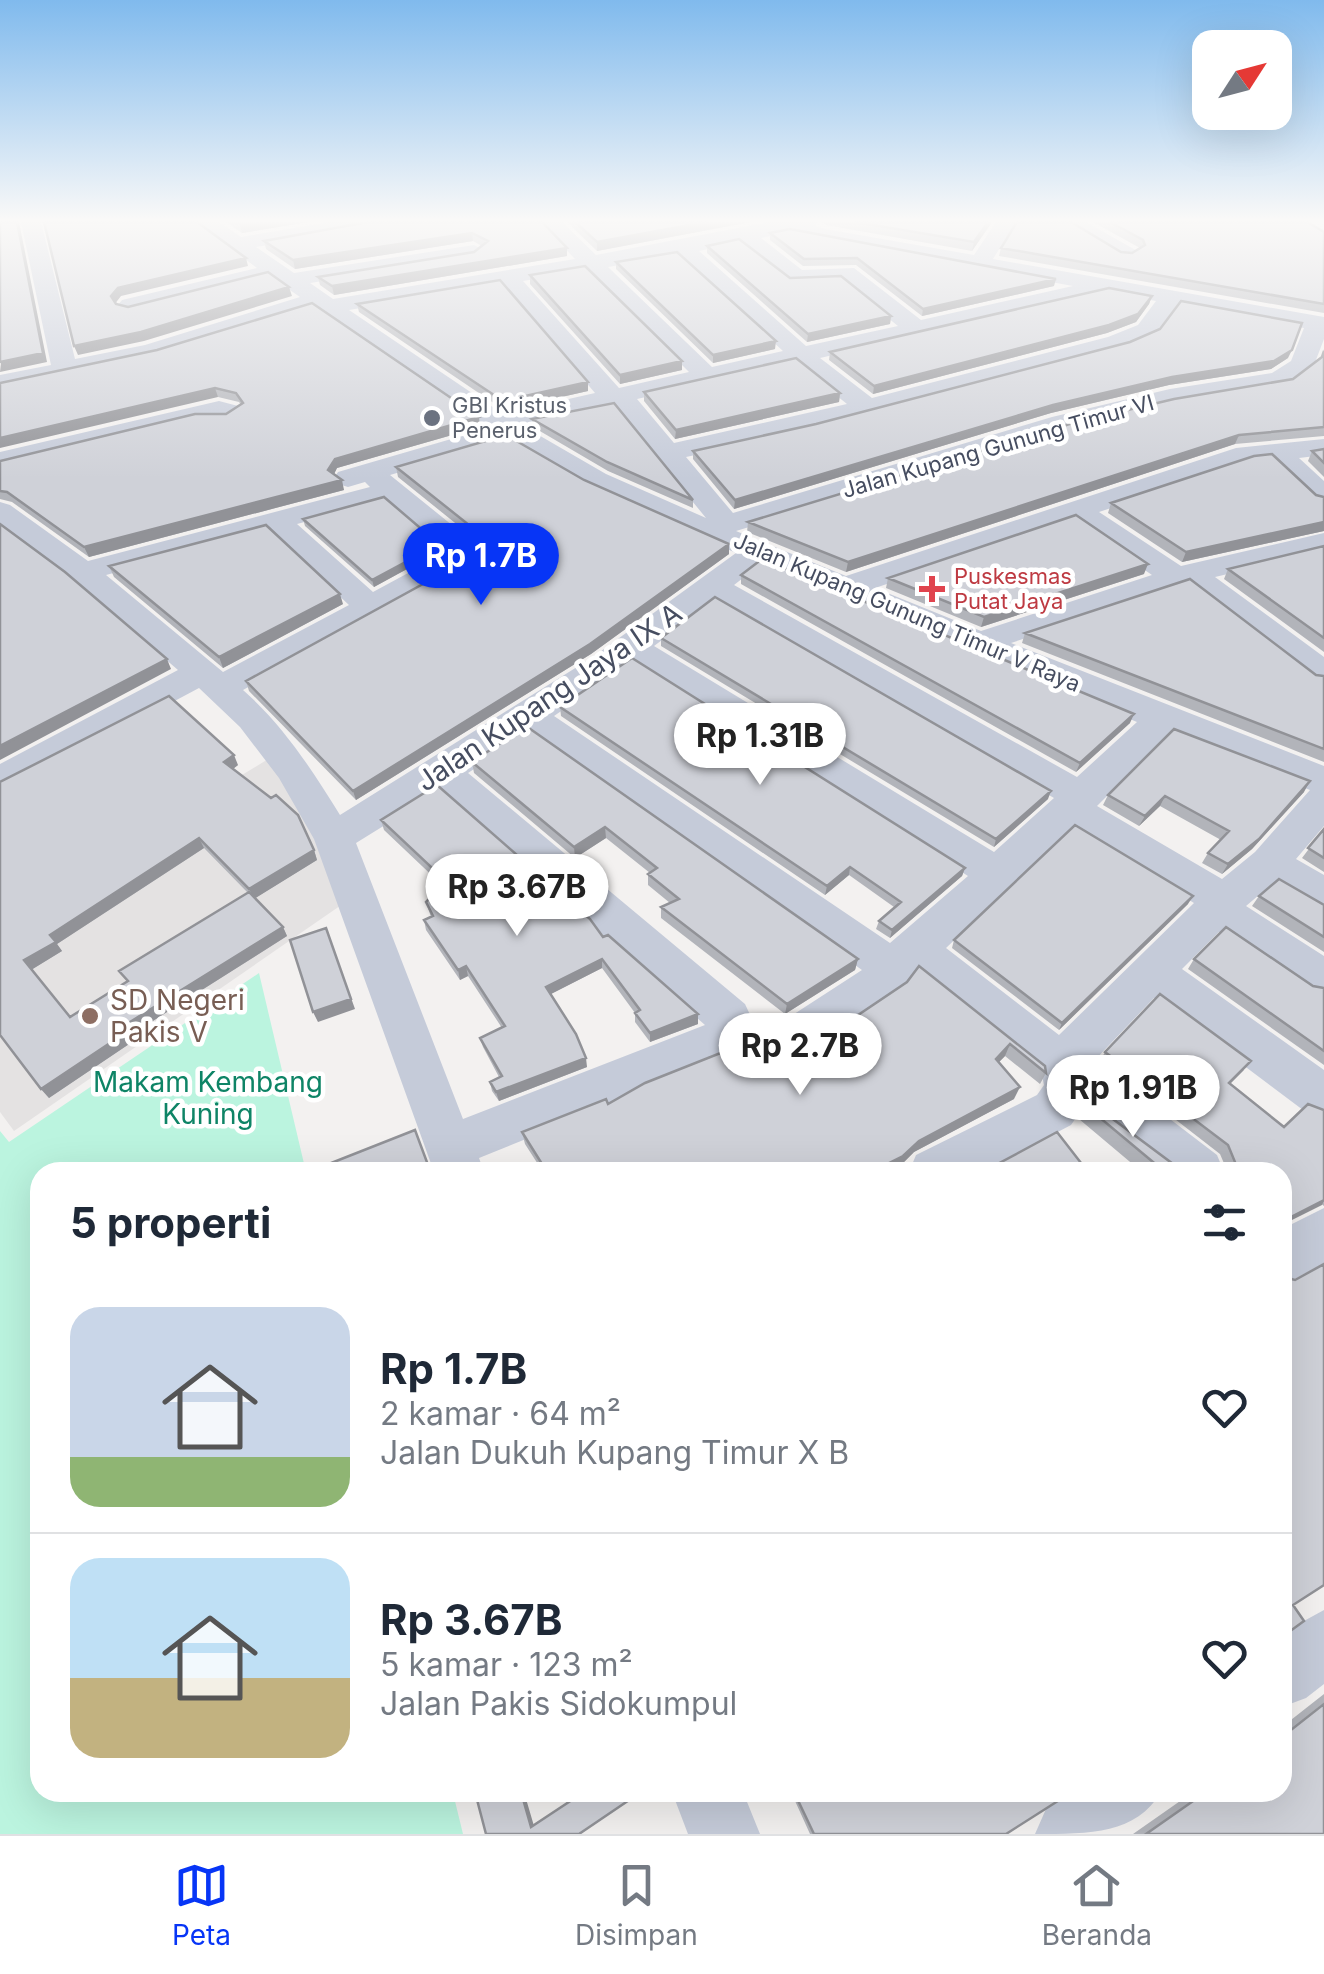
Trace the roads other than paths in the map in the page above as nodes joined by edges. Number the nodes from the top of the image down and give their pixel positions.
1 (51, 308) edge
2 (308, 308) edge
3 (326, 308) edge
4 (532, 308) edge
5 (636, 308) edge
6 (752, 308) edge
7 (889, 308) edge
8 (1010, 308) edge
9 (1164, 308) edge
10 (1232, 308) edge
11 (1321, 323) edge
12 (916, 329) junction
13 (802, 356) junction
14 (65, 370) junction
15 (709, 378) junction
16 (0, 383) edge
17 (619, 399) junction
18 (866, 407) junction
19 (229, 412) edge
20 (505, 426) junction
21 (1324, 448) edge
22 (1275, 451) junction
23 (667, 452) junction
24 (0, 460) edge
25 (381, 481) junction
26 (304, 488) edge
27 (1324, 496) edge
28 (1076, 510) junction
29 (0, 511) edge
30 (275, 520) junction
31 (717, 527) junction
32 (1324, 542) edge
33 (759, 550) junction
34 (84, 572) junction
35 (1183, 575) junction
36 (848, 586) junction
37 (713, 587) junction
38 (370, 608) junction
39 (981, 642) junction
40 (628, 645) junction
41 (1324, 674) edge
42 (210, 680) junction
43 (527, 715) junction
44 (1163, 719) junction
45 (441, 771) junction
46 (0, 780) edge
47 (1324, 781) edge
48 (1324, 800) edge
49 (1077, 803) junction
50 (334, 838) junction
51 (1269, 863) junction
52 (998, 875) junction
53 (1324, 895) edge
54 (1220, 904) junction
55 (903, 958) junction
56 (1151, 972) junction
57 (1324, 979) edge
58 (730, 1036) junction
59 (1065, 1066) junction
60 (1324, 1098) edge
61 (454, 1160) edge
62 (953, 1162) edge
63 (1186, 1162) edge
64 (1324, 1642) edge
65 (1292, 1666) edge
66 (711, 1802) edge
67 (1113, 1802) edge
68 (724, 1834) edge
69 (1071, 1834) edge

1 - 14 street
2 - 14 street
3 - 20 street, Jalan Kupang Gunung Timur V Raya
4 - 17 street
5 - 15 street
6 - 13 street
7 - 12 street
8 - 12 street
9 - 18 street
10 - 11 street
11 - 31 street, Jalan Kupang Gunung Timur VI
12 - 13 street
13 - 15 street
13 - 18 street
14 - 16 street
15 - 17 street
17 - 20 street
17 - 23 street
18 - 23 street
19 - 24 street
20 - 25 street
20 - 31 street, Jalan Kupang Gunung Timur V Raya
21 - 22 street
22 - 27 street
22 - 28 street
23 - 31 street
25 - 26 street
25 - 30 street
25 - 38 street
28 - 35 street
28 - 36 street
29 - 34 street
30 - 34 street
30 - 38 street
31 - 33 street, Jalan Kupang Gunung Timur V Raya
32 - 35 street
33 - 36 street, Jalan Kupang Gunung Timur V Raya
33 - 37 street, Jalan Kupang Jaya IX A
34 - 42 street
35 - 39 street
35 - 41 street
36 - 39 street, Jalan Kupang Gunung Timur V Raya
37 - 40 street, Jalan Kupang Jaya IX A
37 - 49 street
38 - 42 street
39 - 44 street, Jalan Kupang Gunung Timur V Raya
40 - 43 street, Jalan Kupang Jaya IX A
40 - 52 street
42 - 46 street
42 - 50 street
43 - 45 street, Jalan Kupang Jaya IX A
43 - 55 street
44 - 47 street, Jalan Kupang Gunung Timur V Raya
44 - 49 street
45 - 50 street, Jalan Kupang Jaya IX A
45 - 58 street
48 - 51 street
49 - 52 street
49 - 54 street
50 - 61 street
51 - 53 street
51 - 54 street
52 - 55 street
54 - 56 street
54 - 57 street
55 - 58 street
55 - 59 street
56 - 59 street
56 - 60 street
58 - 61 street
59 - 62 street
59 - 63 street
64 - 65 street
66 - 68 street
67 - 69 street

